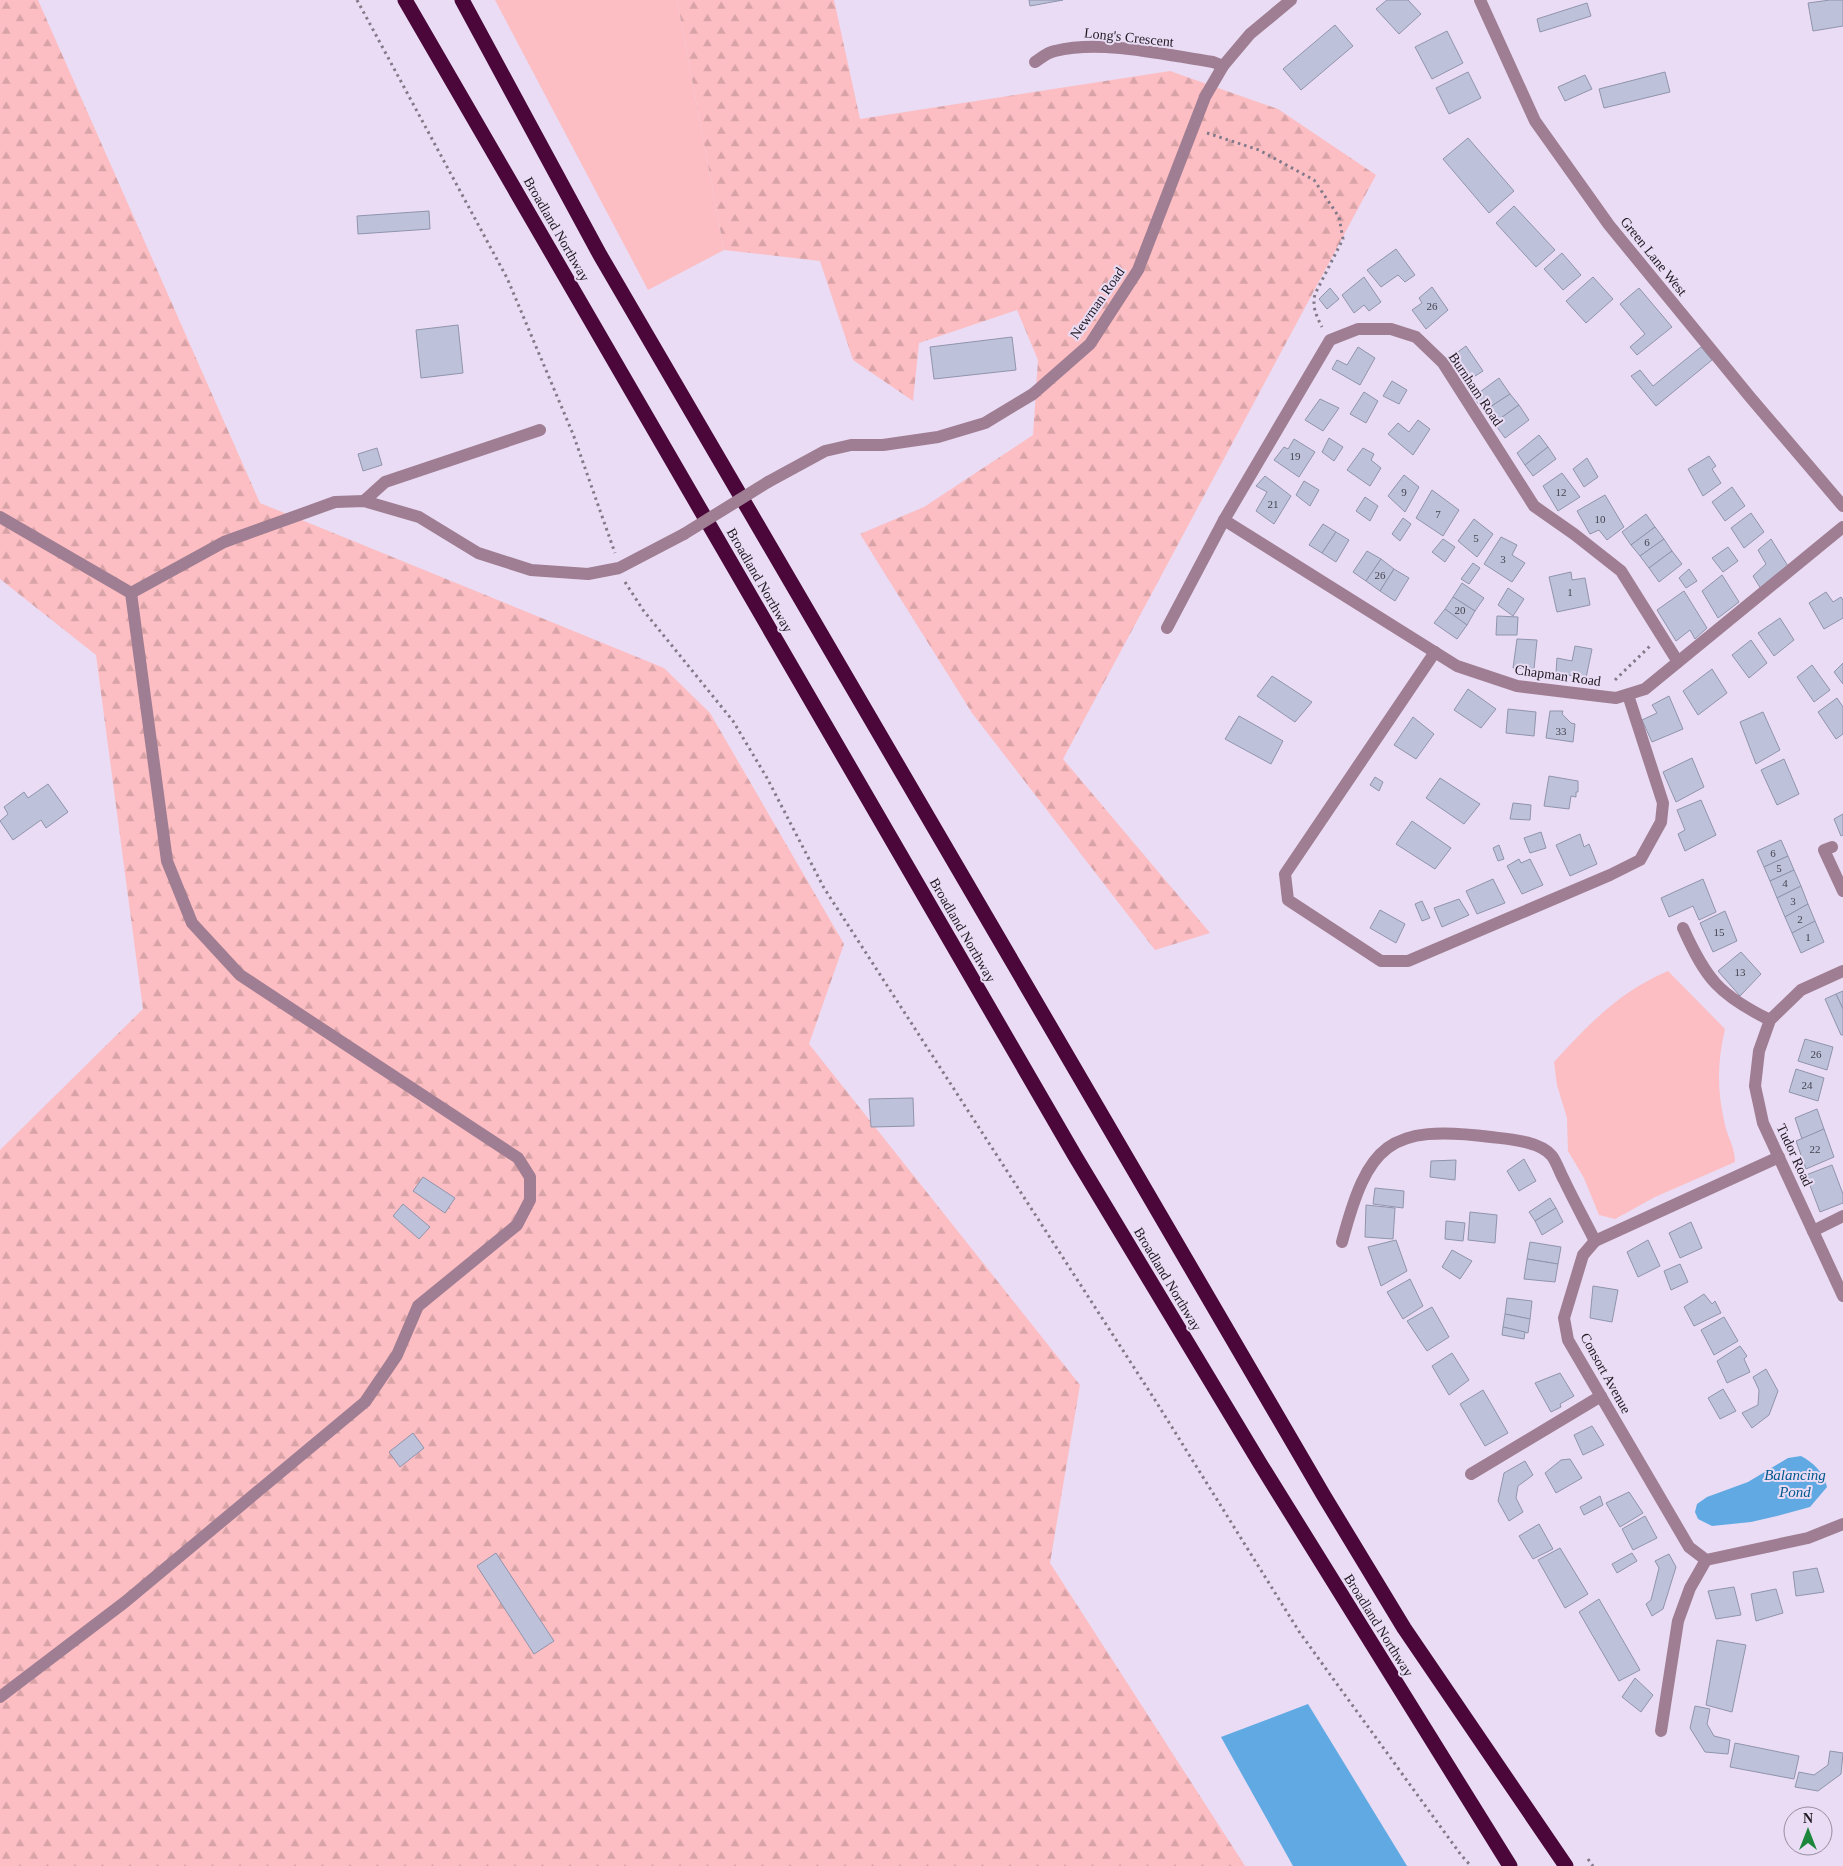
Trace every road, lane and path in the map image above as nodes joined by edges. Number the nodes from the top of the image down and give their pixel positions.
1 (357, 0) edge
2 (405, 0) edge
3 (462, 0) edge
4 (1291, 0) edge
5 (1480, 0) edge
6 (1035, 62) dead end
7 (1223, 66) junction
8 (1194, 129) junction
9 (1330, 340) junction
10 (540, 430) dead end
11 (364, 501) junction
12 (1843, 506) edge
13 (0, 517) edge
14 (1224, 520) junction
15 (1843, 527) edge
16 (619, 568) junction
17 (131, 593) junction
18 (1167, 628) dead end
19 (1661, 635) junction
20 (1435, 652) junction
21 (1678, 662) junction
22 (1628, 695) junction
23 (1599, 696) junction
24 (1832, 847) dead end
25 (1843, 892) edge
26 (1684, 928) dead end
27 (1843, 971) edge
28 (1770, 1020) junction
29 (1779, 1157) junction
30 (1843, 1216) edge
31 (1813, 1232) junction
32 (1595, 1241) junction
33 (1342, 1242) dead end
34 (1843, 1296) edge
35 (1601, 1396) junction
36 (1471, 1474) dead end
37 (1843, 1524) edge
38 (1706, 1560) junction
39 (0, 1697) edge
40 (1661, 1731) dead end
41 (1588, 1859) dead end
42 (1471, 1866) edge
43 (1510, 1866) edge
44 (1566, 1866) edge
45 (1593, 1866) edge

1 - 16 path
2 - 43 highway, Broadland Northway
3 - 44 highway, Broadland Northway
4 - 7 street, Newman Road
5 - 12 street, Green Lane West
6 - 7 street, Long's Crescent
7 - 8 street, Newman Road
8 - 9 path
8 - 16 street, Newman Road, bridge
9 - 14 street
9 - 19 street, Burnham Road
10 - 11 street
11 - 16 street, Newman Road
11 - 17 street, Newman Road
13 - 17 street
14 - 18 street
14 - 20 street, Chapman Road
15 - 21 street, Chapman Road
16 - 42 path
17 - 39 street
19 - 21 street, Burnham Road
19 - 23 path
20 - 22 street
20 - 23 street, Chapman Road
21 - 22 street, Chapman Road
22 - 23 street, Chapman Road
24 - 25 street
26 - 28 street
27 - 28 street, Tudor Road
28 - 29 street, Tudor Road
29 - 31 street, Tudor Road
29 - 32 street
30 - 31 street
31 - 34 street, Tudor Road
32 - 33 street
32 - 35 street, Consort Avenue
35 - 36 street
35 - 38 street, Consort Avenue
37 - 38 street
38 - 40 street
41 - 45 path

